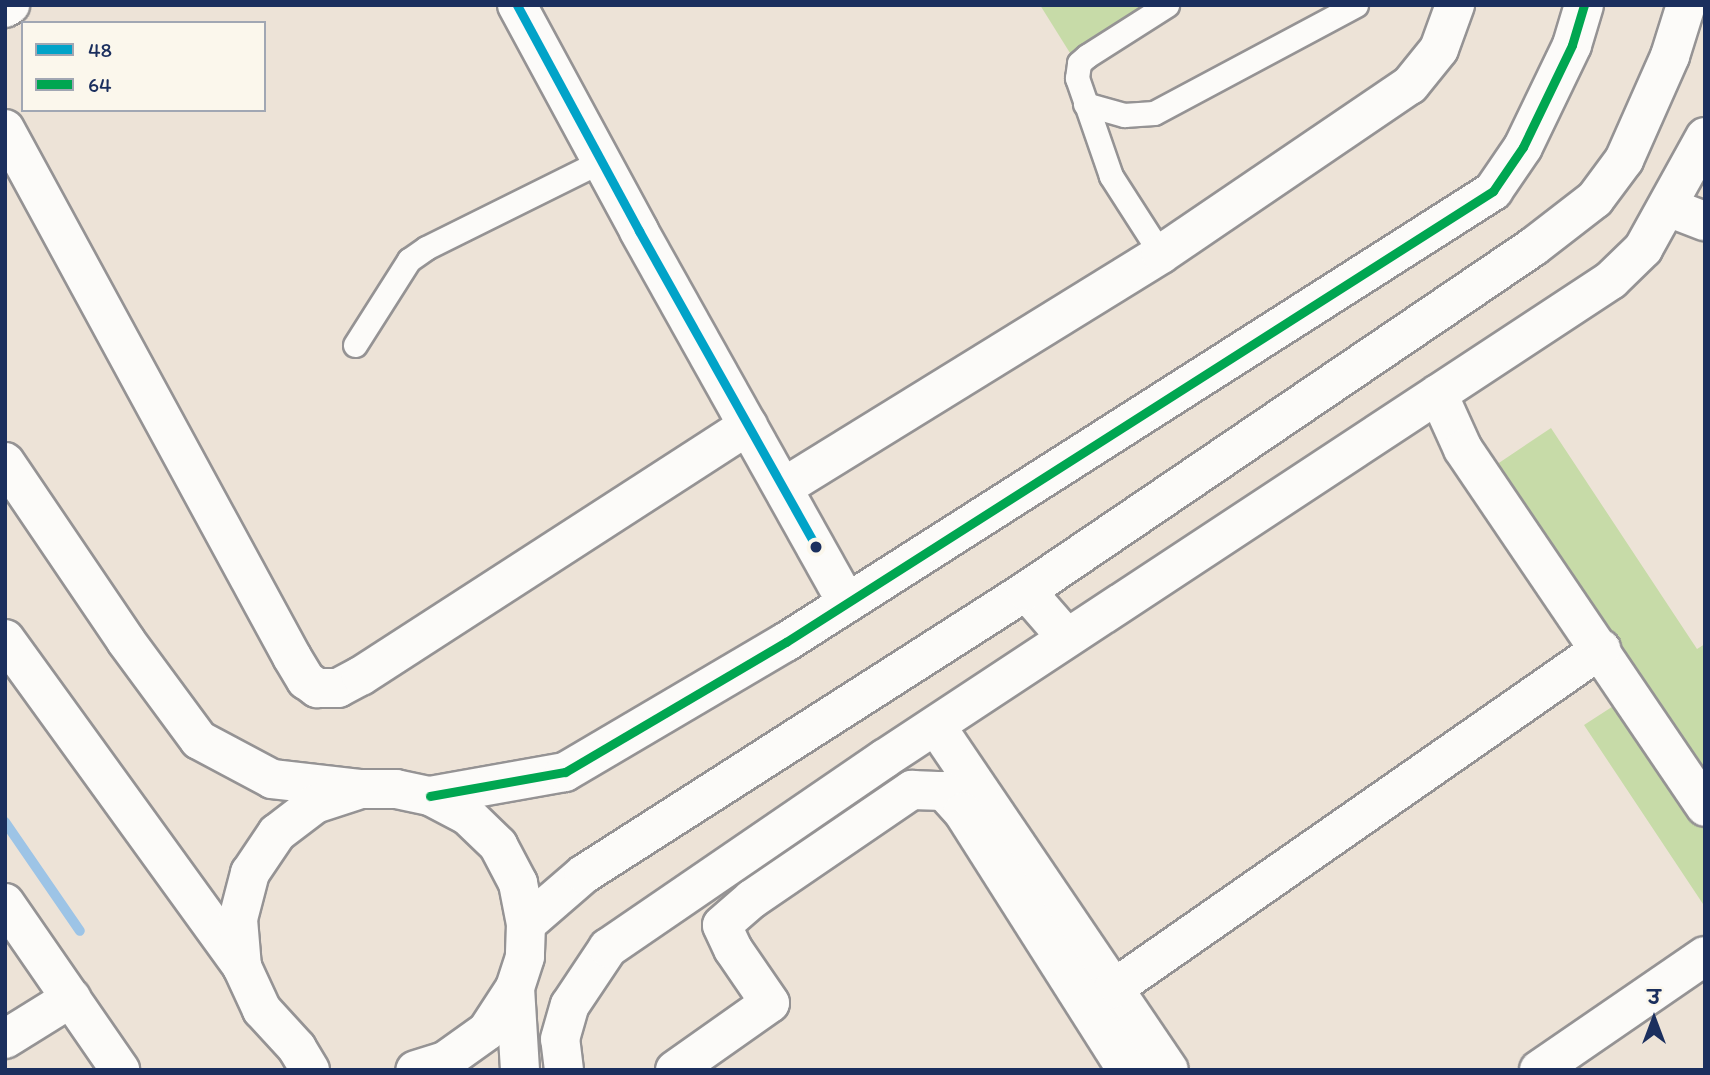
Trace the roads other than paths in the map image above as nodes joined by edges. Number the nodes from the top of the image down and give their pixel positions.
1 (517, 5) edge
2 (1167, 5) edge
3 (1356, 5) edge
4 (1455, 5) edge
5 (1584, 5) edge
6 (1686, 5) edge
7 (1085, 104) junction
8 (5, 129) edge
9 (1705, 137) edge
10 (601, 161) junction
11 (1668, 207) junction
12 (1705, 220) edge
13 (1161, 254) junction
14 (355, 345) dead end
15 (1438, 394) junction
16 (748, 426) junction
17 (5, 463) edge
18 (783, 487) junction
19 (1026, 591) junction
20 (847, 603) junction
21 (1067, 638) junction
22 (5, 639) edge
23 (1601, 649) junction
24 (936, 726) junction
25 (361, 789) junction
26 (430, 796) junction
27 (1705, 807) edge
28 (5, 903) edge
29 (527, 924) junction
30 (1705, 956) edge
31 (242, 967) junction
32 (515, 988) junction
33 (1113, 989) junction
34 (71, 998) junction
35 (5, 1039) edge
36 (303, 1059) edge
37 (120, 1070) edge
38 (342, 1070) edge
39 (415, 1070) edge
40 (520, 1070) edge
41 (564, 1070) edge
42 (675, 1070) edge
43 (1127, 1070) edge
44 (1169, 1070) edge
45 (1539, 1070) edge

1 - 10 street
2 - 7 lane
3 - 7 lane
4 - 13 street
5 - 20 street
6 - 19 street
7 - 13 lane
8 - 16 street
9 - 11 street
10 - 14 lane
10 - 16 street
11 - 12 street
11 - 15 street
13 - 18 street
15 - 21 street
15 - 23 street
16 - 18 street
17 - 25 street
18 - 20 street
19 - 21 street
19 - 29 street
20 - 26 street
21 - 24 street
22 - 31 street
23 - 27 street
23 - 33 street
24 - 33 street
24 - 41 street
25 - 26 street
25 - 31 street
26 - 29 street
28 - 34 street
29 - 32 street
30 - 45 street
31 - 36 street
32 - 39 street
32 - 40 street
33 - 44 street
34 - 35 street
34 - 37 street
36 - 38 street
42 - 43 street

